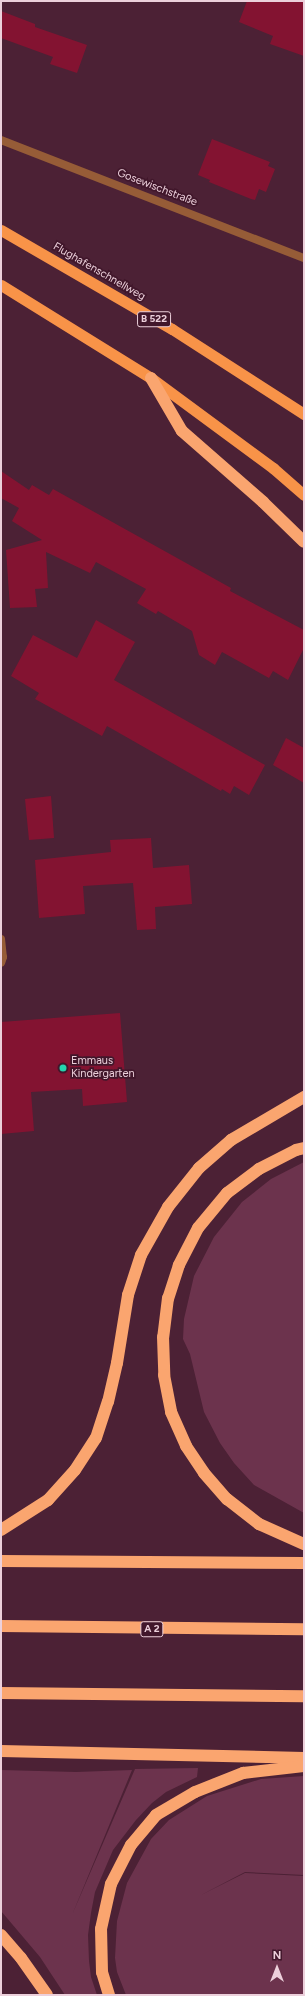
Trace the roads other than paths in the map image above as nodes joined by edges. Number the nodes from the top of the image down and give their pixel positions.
1 (1, 140) edge
2 (1, 230) edge
3 (304, 258) edge
4 (1, 285) edge
5 (151, 378) junction
6 (304, 414) edge
7 (304, 496) edge
8 (304, 542) edge
9 (1, 939) edge
10 (1, 963) edge
11 (304, 1097) edge
12 (304, 1148) edge
13 (1, 1530) edge
14 (304, 1544) edge
15 (1, 1561) edge
16 (304, 1563) edge
17 (1, 1626) edge
18 (304, 1628) edge
19 (1, 1693) edge
20 (304, 1696) edge
21 (1, 1751) edge
22 (304, 1758) edge
23 (304, 1766) edge
24 (1, 1935) edge
25 (47, 1995) edge
26 (109, 1995) edge

1 - 3 street, Gosewischstraße
2 - 6 highway, Flughafenschnellweg / B 522
4 - 5 highway
5 - 7 highway
5 - 8 highway
9 - 10 street
11 - 13 highway
12 - 14 highway
15 - 16 highway
17 - 18 highway, A 2
19 - 20 highway
21 - 22 highway
23 - 26 highway
24 - 25 highway

